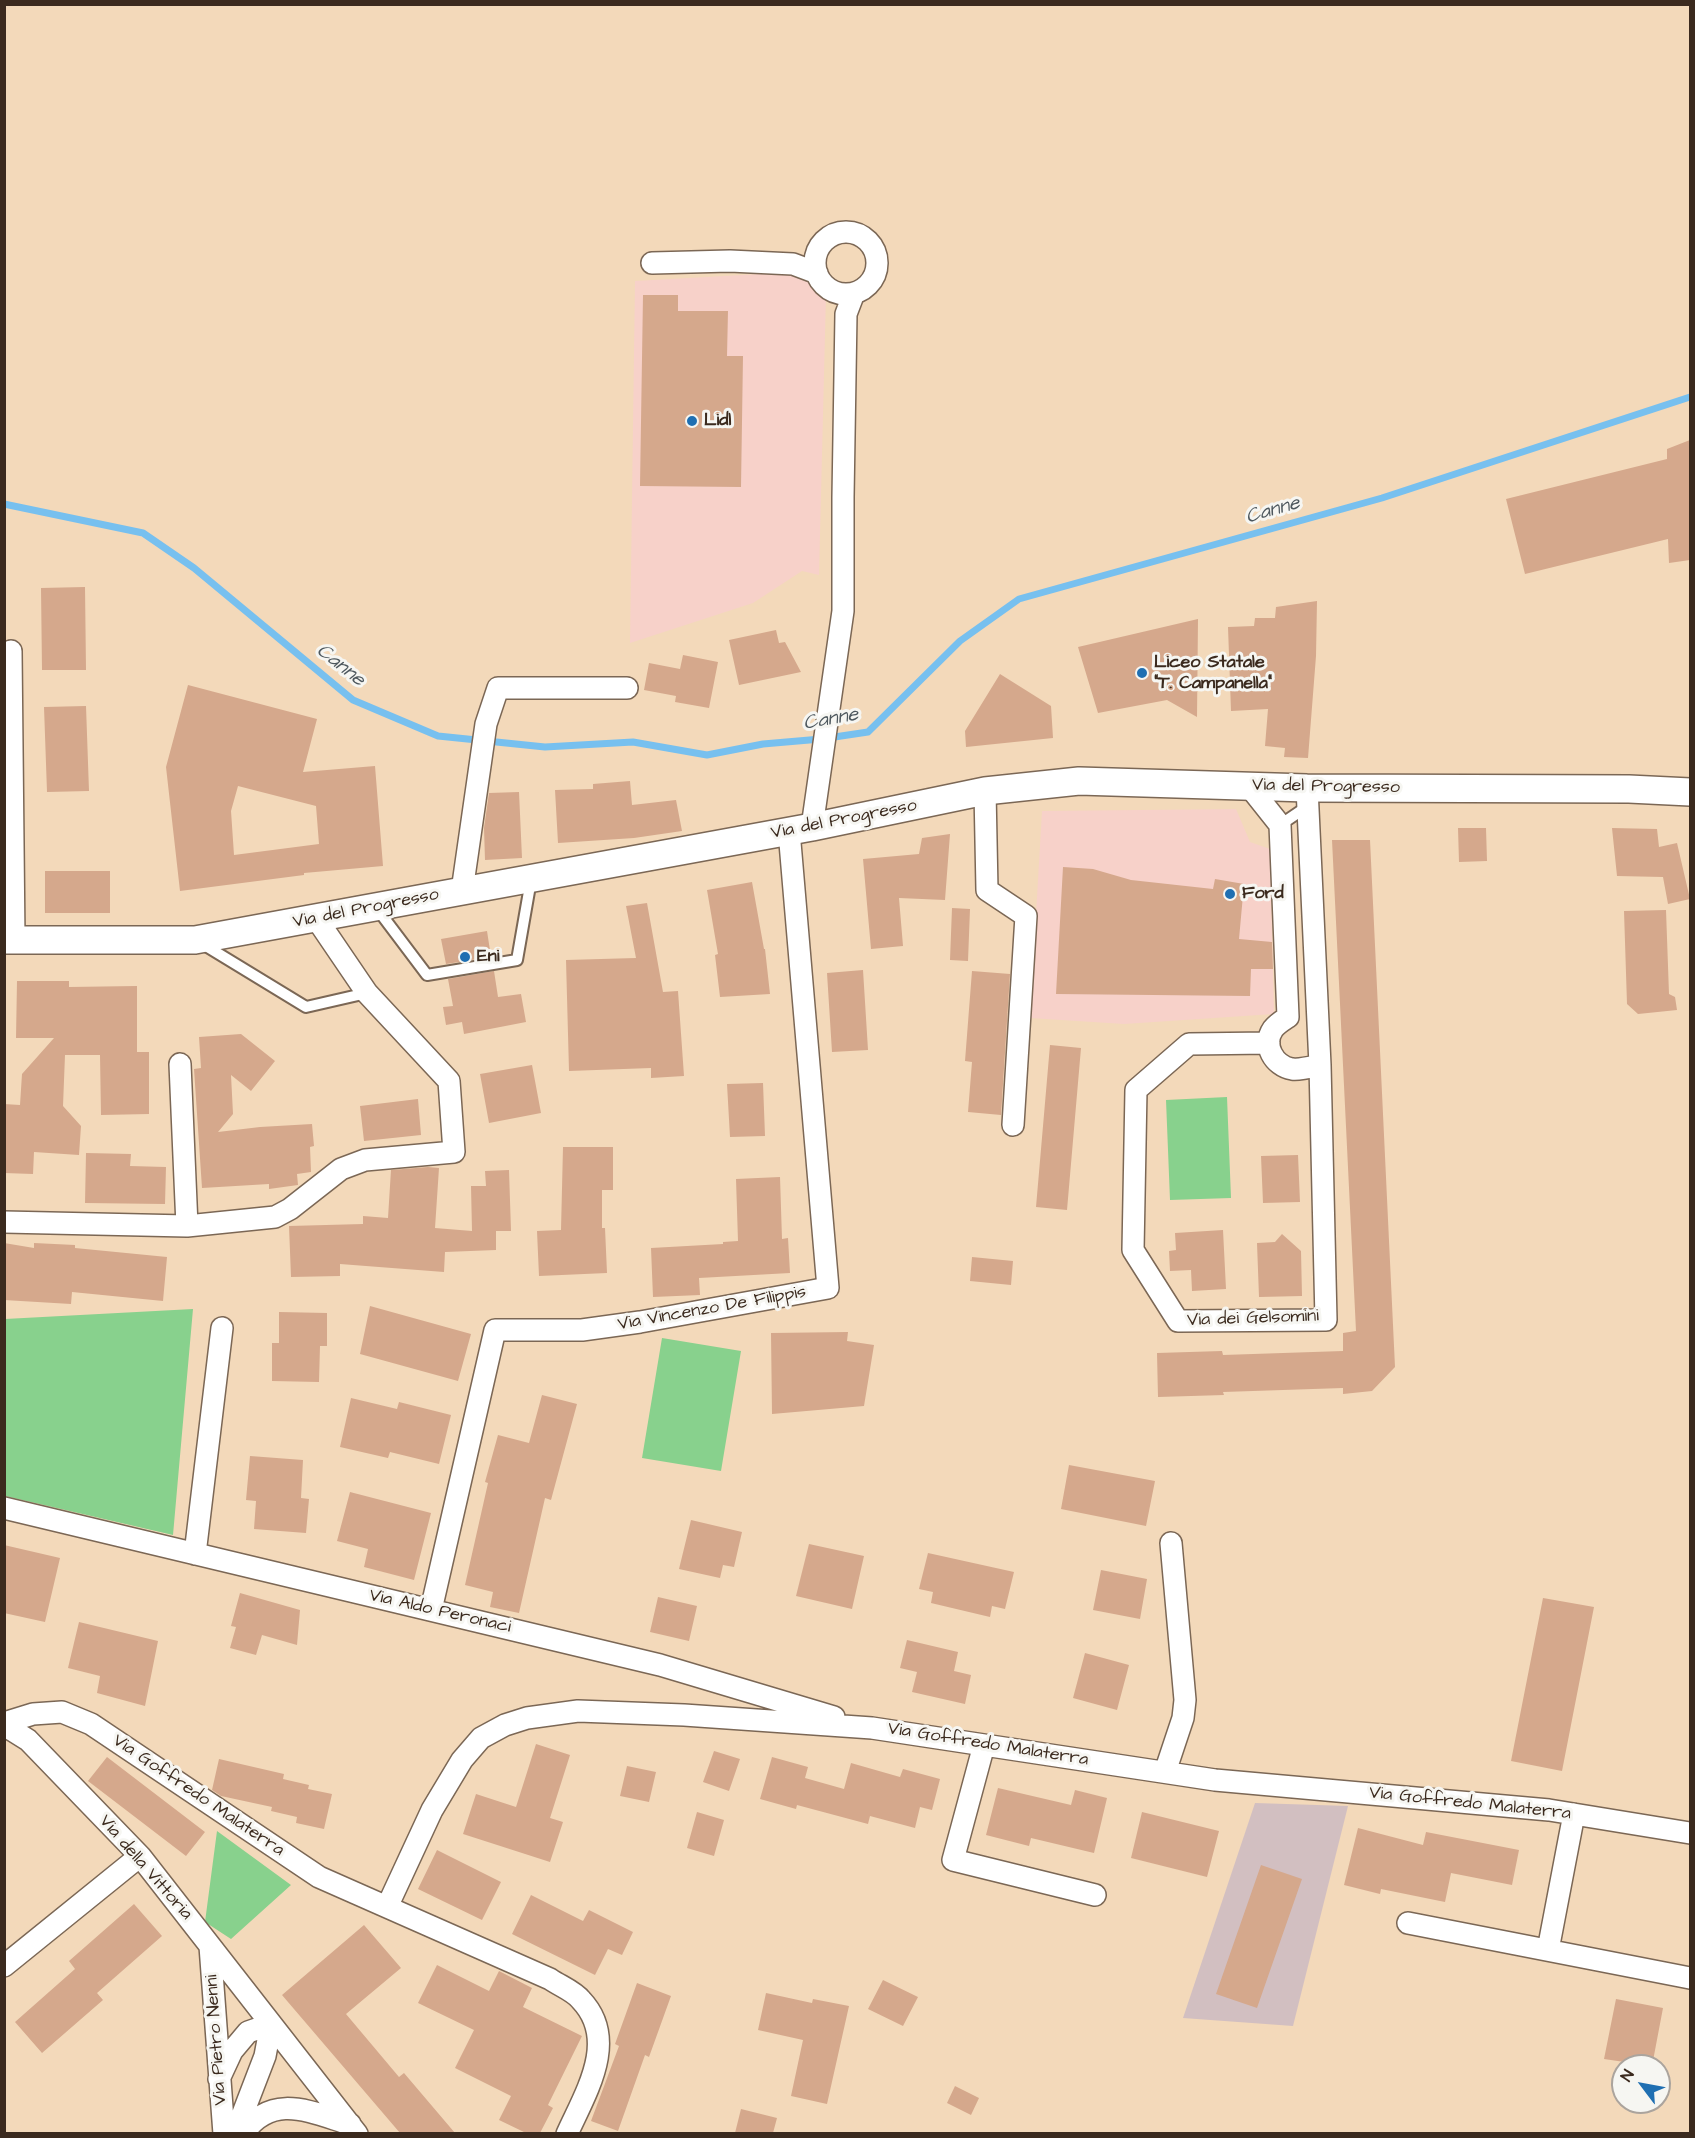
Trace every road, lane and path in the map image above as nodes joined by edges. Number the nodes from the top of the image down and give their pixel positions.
1 (652, 263) dead end
2 (817, 263) junction
3 (844, 292) junction
4 (11, 651) dead end
5 (627, 688) dead end
6 (1249, 786) junction
7 (985, 791) junction
8 (1690, 792) edge
9 (1307, 797) junction
10 (1280, 825) junction
11 (801, 829) junction
12 (531, 878) junction
13 (462, 891) junction
14 (376, 907) junction
15 (316, 918) junction
16 (195, 940) junction
17 (7, 941) edge
18 (367, 993) junction
19 (1269, 1043) junction
20 (180, 1064) dead end
21 (1320, 1065) junction
22 (1012, 1125) dead end
23 (4, 1222) edge
24 (187, 1226) junction
25 (222, 1328) dead end
26 (4, 1508) edge
27 (1171, 1543) dead end
28 (195, 1554) junction
29 (431, 1610) junction
30 (4, 1724) edge
31 (872, 1728) junction
32 (984, 1744) junction
33 (1165, 1772) junction
34 (1574, 1814) junction
35 (1690, 1833) edge
36 (140, 1857) junction
37 (1095, 1895) dead end
38 (387, 1907) junction
39 (1408, 1923) dead end
40 (210, 1946) junction
41 (1548, 1950) junction
42 (4, 1966) edge
43 (1690, 1978) edge
44 (271, 2024) junction
45 (219, 2079) junction
46 (353, 2129) edge
47 (224, 2133) edge
48 (235, 2133) edge
49 (243, 2133) edge
50 (567, 2133) edge

1 - 2 street
2 - 3 street
2 - 3 street
3 - 11 street
4 - 17 street
5 - 13 street
6 - 7 street, Via del Progresso
6 - 9 street, Via del Progresso
6 - 10 street
7 - 11 street, Via del Progresso
7 - 22 street
8 - 9 street, Via del Progresso
9 - 10 lane
9 - 21 street, Via dei Gelsomini
10 - 19 street
11 - 12 street, Via del Progresso
11 - 29 street, Via Vincenzo De Filippis
12 - 13 street, Via del Progresso
12 - 14 lane
13 - 14 street, Via del Progresso
14 - 15 street, Via del Progresso
15 - 16 street, Via del Progresso
15 - 18 street
16 - 17 street, Via del Progresso
16 - 18 lane
18 - 24 street
19 - 21 street
19 - 21 street, Via dei Gelsomini
20 - 24 street
23 - 24 street
25 - 28 street
26 - 28 street, Via Aldo Peronaci
27 - 33 street
28 - 29 street, Via Aldo Peronaci
29 - 31 street, Via Aldo Peronaci
30 - 36 street, Via della Vittoria
30 - 38 street, Via Goffredo Malaterra
31 - 32 street, Via Goffredo Malaterra
31 - 38 street, Via Goffredo Malaterra
32 - 33 street, Via Goffredo Malaterra
32 - 37 street
33 - 34 street, Via Goffredo Malaterra
34 - 35 street, Via Goffredo Malaterra
34 - 41 street
36 - 40 street, Via della Vittoria
36 - 42 street
38 - 50 street, Via Goffredo Malaterra
39 - 41 street
40 - 44 street, Via della Vittoria
40 - 45 street, Via Pietro Nenni
41 - 43 street
44 - 45 street
44 - 46 street, Via della Vittoria
44 - 48 street
45 - 47 street, Via Pietro Nenni
46 - 49 street, Via della Vittoria

